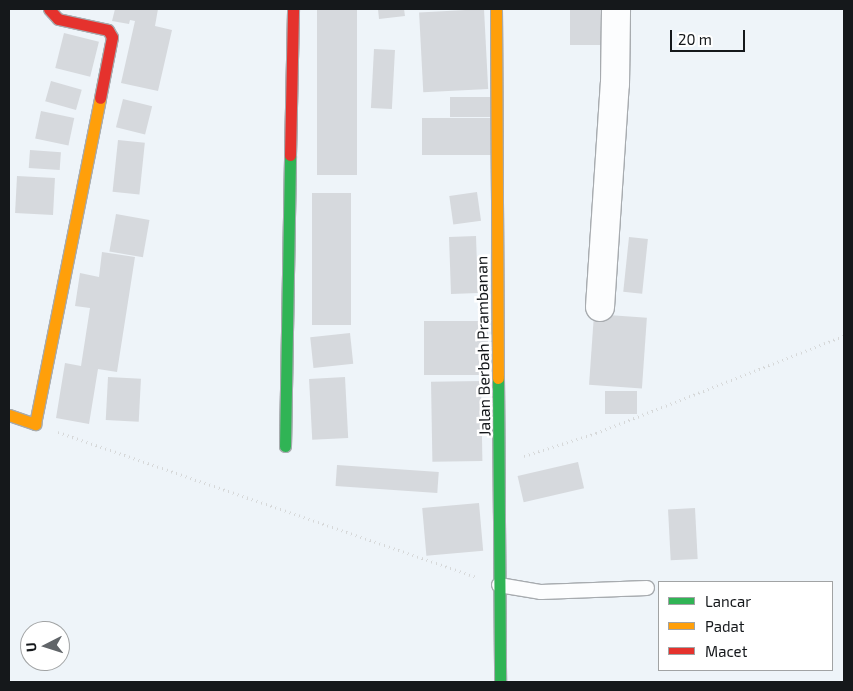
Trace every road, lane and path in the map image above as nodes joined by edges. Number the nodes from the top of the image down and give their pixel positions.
1 (49, 9) edge
2 (293, 9) edge
3 (496, 9) edge
4 (616, 9) edge
5 (600, 307) dead end
6 (844, 336) edge
7 (9, 416) edge
8 (35, 424) junction
9 (285, 446) dead end
10 (500, 464) junction
11 (499, 585) junction
12 (647, 588) dead end
13 (500, 682) edge

1 - 8 street
2 - 9 street
3 - 10 street, Jalan Berbah Prambanan
4 - 5 street
6 - 10 path
7 - 8 street
8 - 11 path
10 - 11 street, Jalan Berbah Prambanan
11 - 12 lane
11 - 13 street, Jalan Berbah Prambanan

